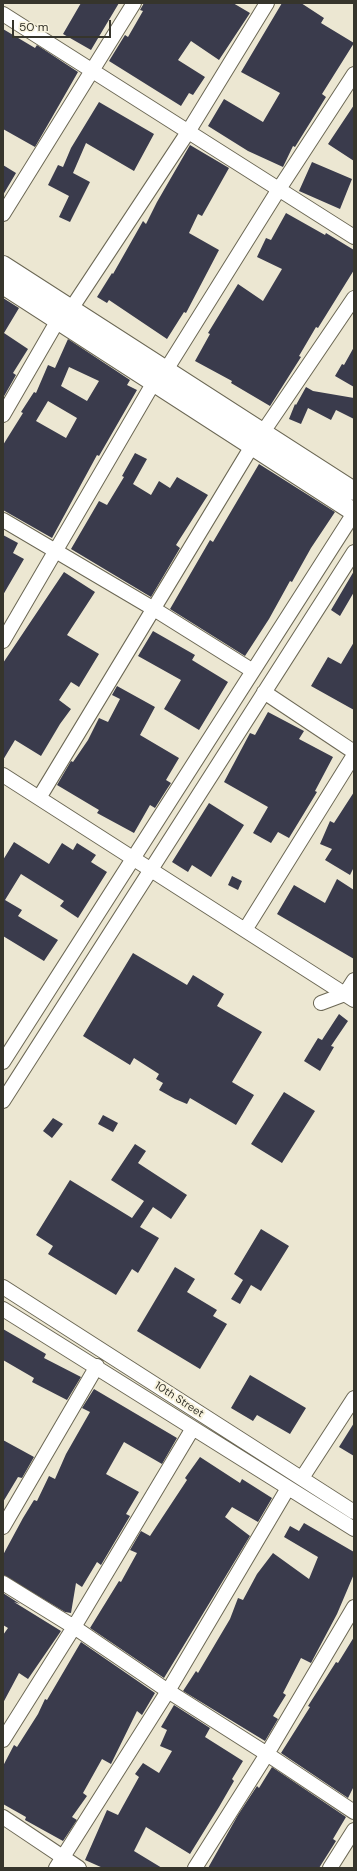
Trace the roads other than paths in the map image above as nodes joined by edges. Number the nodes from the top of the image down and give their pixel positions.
1 (134, 3) edge
2 (267, 3) edge
3 (3, 14) edge
4 (93, 70) junction
5 (354, 74) edge
6 (188, 132) junction
7 (279, 189) junction
8 (3, 214) edge
9 (354, 237) edge
10 (3, 265) edge
11 (3, 285) edge
12 (354, 298) edge
13 (65, 315) junction
14 (160, 376) junction
15 (3, 415) edge
16 (258, 439) junction
17 (354, 491) edge
18 (354, 512) edge
19 (3, 520) edge
20 (56, 551) junction
21 (354, 552) edge
22 (154, 609) junction
23 (3, 641) edge
24 (253, 671) junction
25 (264, 692) junction
26 (354, 754) edge
27 (3, 775) edge
28 (39, 798) junction
29 (133, 858) junction
30 (151, 869) junction
31 (245, 930) junction
32 (354, 980) edge
33 (349, 997) edge
34 (321, 1003) dead end
35 (3, 1062) edge
36 (3, 1101) edge
37 (3, 1287) edge
38 (3, 1308) edge
39 (97, 1366) junction
40 (354, 1398) edge
41 (193, 1428) junction
42 (302, 1478) junction
43 (288, 1488) junction
44 (354, 1512) edge
45 (3, 1527) edge
46 (354, 1529) edge
47 (3, 1584) edge
48 (354, 1607) edge
49 (74, 1627) junction
50 (168, 1691) junction
51 (3, 1740) edge
52 (267, 1754) junction
53 (354, 1812) edge
54 (3, 1817) edge
55 (354, 1830) edge
56 (59, 1863) edge
57 (79, 1868) edge
58 (195, 1868) edge
59 (330, 1868) edge

1 - 4 street
2 - 6 street
3 - 4 street
4 - 6 street
4 - 8 street
5 - 7 street
6 - 7 street
6 - 13 street
7 - 9 street
7 - 14 street
10 - 13 main road
11 - 13 main road
12 - 16 street
13 - 14 main road
13 - 15 street
14 - 16 main road
14 - 20 street
16 - 17 main road
16 - 18 main road
16 - 22 street
18 - 24 street
19 - 20 street
20 - 22 street
20 - 23 street
21 - 25 street
22 - 24 street
22 - 28 street
24 - 29 street
25 - 26 street
25 - 30 street
26 - 31 street
27 - 28 street
28 - 29 street
29 - 30 street
29 - 35 street
30 - 31 street
30 - 36 street
31 - 33 street
32 - 33 street
33 - 34 street
37 - 42 street, 10th Street
38 - 39 street, 10th Street
39 - 41 street, 10th Street
39 - 45 street
40 - 42 street
41 - 43 street, 10th Street
41 - 49 street
42 - 44 street, 10th Street
43 - 46 street, 10th Street
43 - 50 street
47 - 49 street
48 - 52 street
49 - 50 street
49 - 51 street
50 - 52 street
50 - 56 street
52 - 53 street
52 - 58 street
54 - 56 street
55 - 59 street
56 - 57 street

